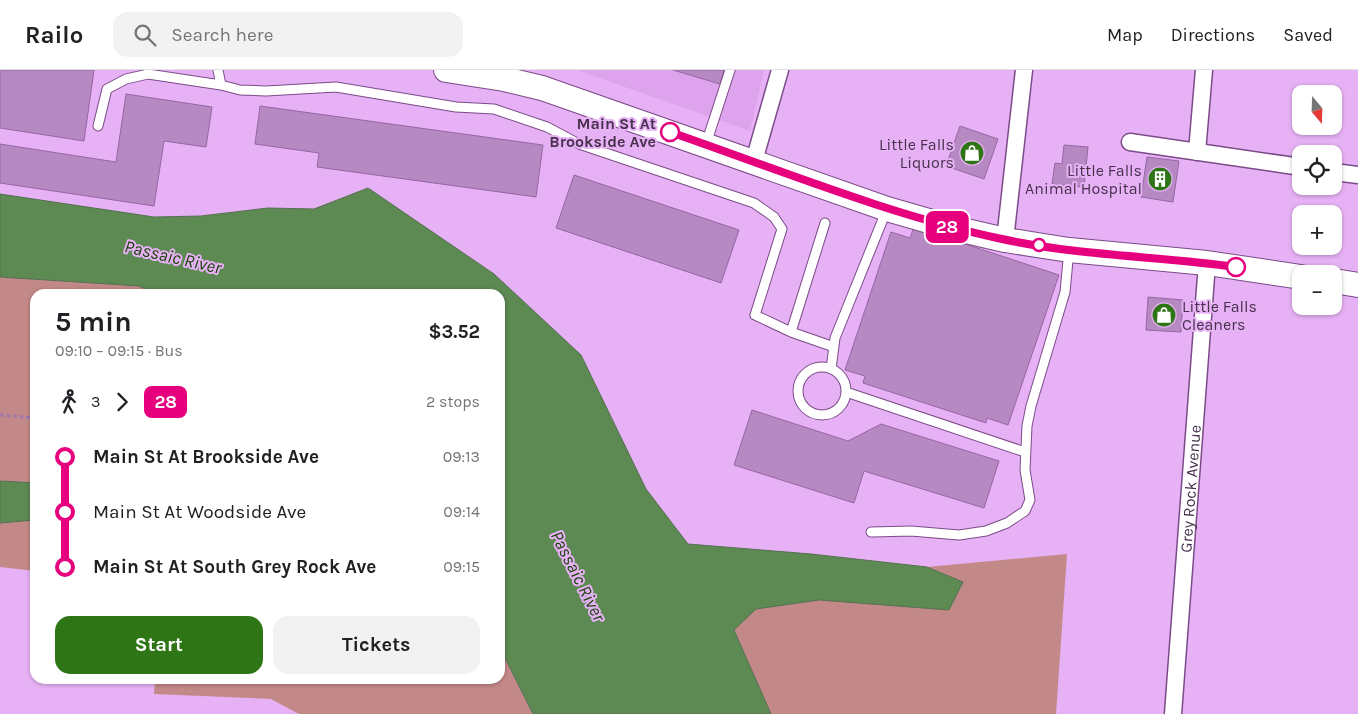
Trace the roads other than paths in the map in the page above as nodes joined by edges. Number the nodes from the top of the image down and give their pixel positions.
1 (218, 70) edge
2 (446, 70) edge
3 (730, 70) edge
4 (780, 70) edge
5 (1024, 70) edge
6 (1204, 70) edge
7 (221, 85) junction
8 (98, 126) dead end
9 (1130, 142) dead end
10 (706, 145) junction
11 (1197, 152) junction
12 (754, 161) junction
13 (1292, 166) edge
14 (1342, 173) edge
15 (1358, 175) edge
16 (887, 208) junction
17 (825, 223) dead end
18 (1005, 240) junction
19 (1069, 250) junction
20 (1207, 263) junction
21 (1292, 275) edge
22 (1342, 282) edge
23 (1358, 285) edge
24 (791, 332) junction
25 (834, 347) junction
26 (831, 368) junction
27 (846, 392) junction
28 (1025, 452) junction
29 (871, 532) dead end
30 (1173, 714) edge

1 - 7 lane
2 - 10 main road
3 - 10 lane
4 - 12 street
5 - 18 street
6 - 11 street
7 - 8 lane
7 - 24 lane
9 - 11 street
10 - 12 main road
11 - 13 street
12 - 16 main road
14 - 15 street
16 - 18 main road
16 - 25 lane
17 - 24 lane
18 - 19 main road
19 - 20 main road
19 - 28 lane
20 - 21 main road
20 - 30 street, Grey Rock Avenue
22 - 23 main road
24 - 25 lane
25 - 26 lane
26 - 27 lane
26 - 27 lane
27 - 28 lane
28 - 29 lane

